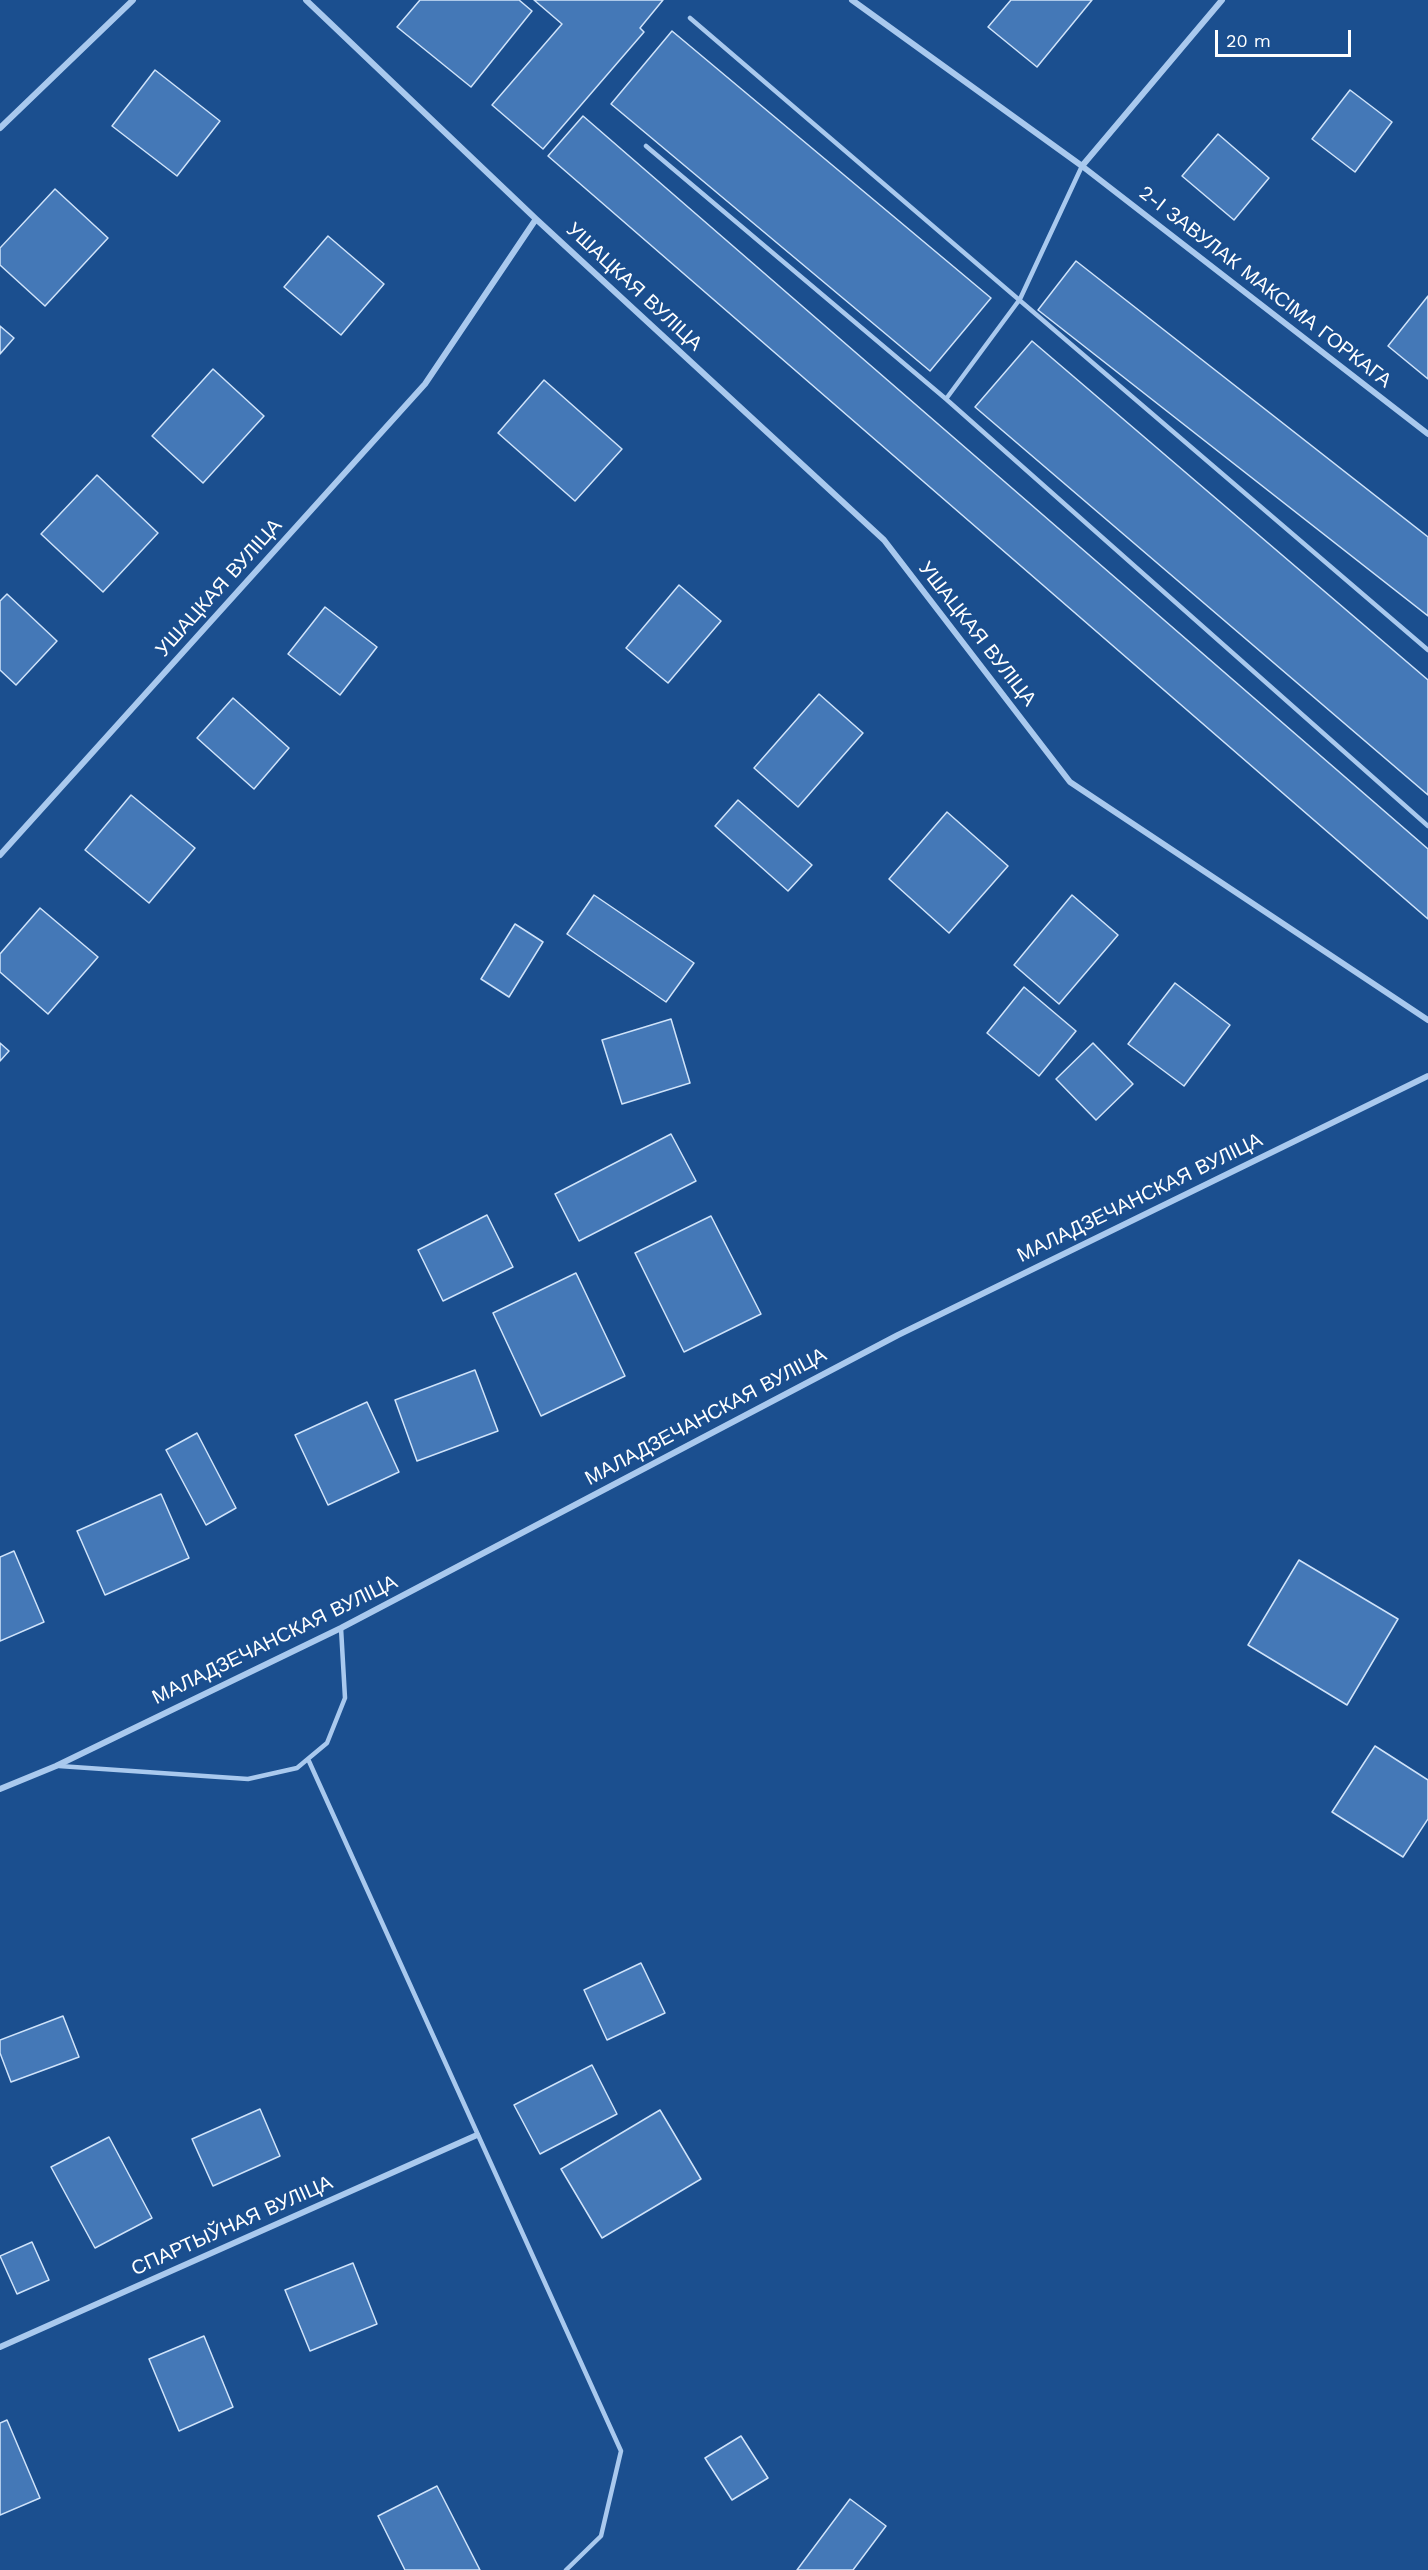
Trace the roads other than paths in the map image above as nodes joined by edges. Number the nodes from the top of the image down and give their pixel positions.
1 (133, 0) edge
2 (306, 0) edge
3 (852, 0) edge
4 (1222, 0) edge
5 (690, 18) dead end
6 (0, 128) edge
7 (646, 146) dead end
8 (1082, 166) junction
9 (536, 219) junction
10 (1020, 299) junction
11 (946, 399) junction
12 (1428, 434) edge
13 (1428, 650) edge
14 (1428, 826) edge
15 (0, 855) edge
16 (1428, 1020) edge
17 (1428, 1076) edge
18 (341, 1628) junction
19 (308, 1759) junction
20 (56, 1766) junction
21 (0, 1789) edge
22 (477, 2135) junction
23 (0, 2347) edge
24 (566, 2570) edge

1 - 6 street
2 - 9 street, УШАЦКАЯ ВУЛІЦА
3 - 8 street, 2-І ЗАВУЛАК МАКСІМА ГОРКАГА
4 - 8 street
5 - 10 lane
7 - 11 lane
8 - 10 lane
8 - 12 street, 2-І ЗАВУЛАК МАКСІМА ГОРКАГА
9 - 15 street, УШАЦКАЯ ВУЛІЦА
9 - 16 street, УШАЦКАЯ ВУЛІЦА
10 - 11 lane
10 - 13 lane
11 - 14 lane
17 - 18 street, МАЛАДЗЕЧАНСКАЯ ВУЛІЦА
18 - 19 lane
18 - 20 street, МАЛАДЗЕЧАНСКАЯ ВУЛІЦА
19 - 20 lane
19 - 22 lane
20 - 21 street, МАЛАДЗЕЧАНСКАЯ ВУЛІЦА
22 - 23 street, СПАРТЫЎНАЯ ВУЛІЦА
22 - 24 lane

